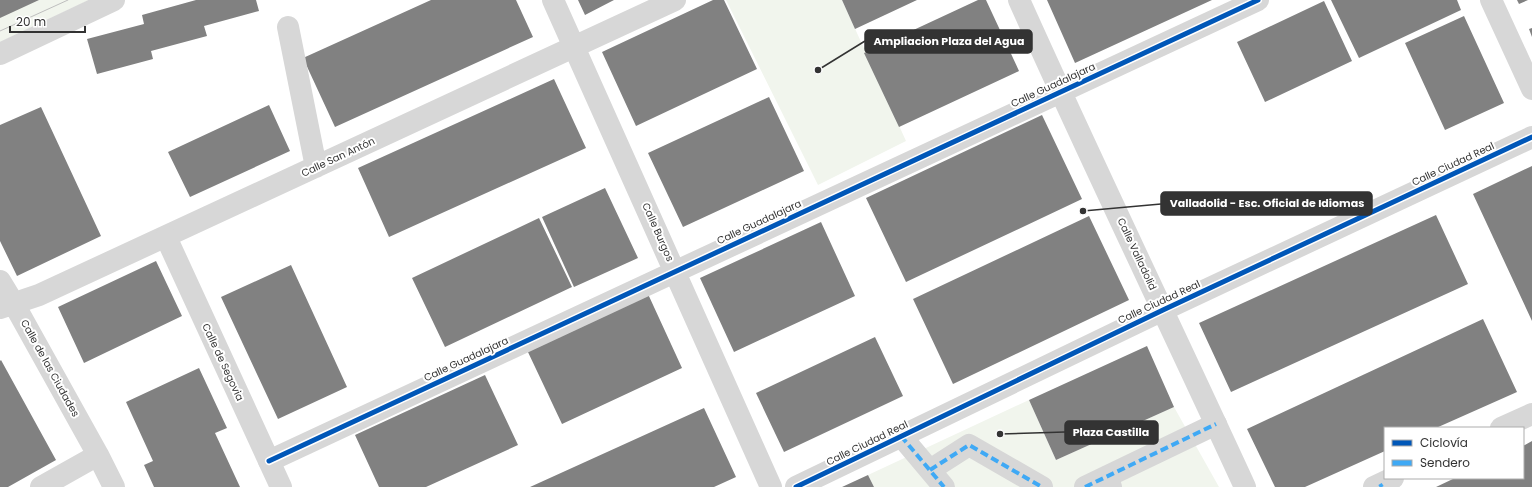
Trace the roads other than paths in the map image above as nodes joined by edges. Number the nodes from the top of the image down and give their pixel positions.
1 (114, 0) edge
2 (553, 0) edge
3 (675, 0) edge
4 (1019, 0) edge
5 (1258, 0) edge
6 (1491, 0) edge
7 (288, 27) dead end
8 (575, 47) junction
9 (0, 54) edge
10 (1532, 89) edge
11 (1060, 92) junction
12 (1532, 137) edge
13 (316, 167) junction
14 (166, 237) junction
15 (675, 271) junction
16 (0, 281) edge
17 (7, 306) edge
18 (1163, 310) junction
19 (1532, 414) edge
20 (1216, 424) junction
21 (1503, 427) edge
22 (901, 436) junction
23 (98, 455) junction
24 (269, 461) junction
25 (930, 470) junction
26 (1109, 482) edge
27 (41, 487) edge
28 (114, 487) edge
29 (281, 487) edge
30 (771, 487) edge
31 (796, 487) edge
32 (944, 487) edge
33 (1042, 487) edge
34 (1085, 487) edge
35 (1245, 487) edge

1 - 9 street
2 - 8 street, Calle Burgos
3 - 8 street, Calle San Antón
4 - 11 street, Calle Valladolid
5 - 11 street, Calle Guadalajara
6 - 10 street
7 - 13 street
8 - 13 street, Calle San Antón
8 - 15 street, Calle Burgos
11 - 15 street, Calle Guadalajara
11 - 18 street, Calle Valladolid
12 - 18 street, Calle Ciudad Real
13 - 14 street, Calle San Antón
14 - 17 street, Calle San Antón
14 - 24 street, Calle de Segovia
15 - 24 street, Calle Guadalajara
15 - 30 street, Calle Burgos
16 - 17 street, Calle de las Ciudades
17 - 23 street, Calle de las Ciudades
18 - 20 street, Calle Valladolid
18 - 22 street, Calle Ciudad Real
19 - 21 street
20 - 26 street
20 - 35 street, Calle Valladolid
22 - 25 street
22 - 31 street, Calle Ciudad Real
23 - 27 street
23 - 28 street, Calle de las Ciudades
24 - 29 street, Calle de Segovia
25 - 32 street
25 - 33 street
26 - 34 street

